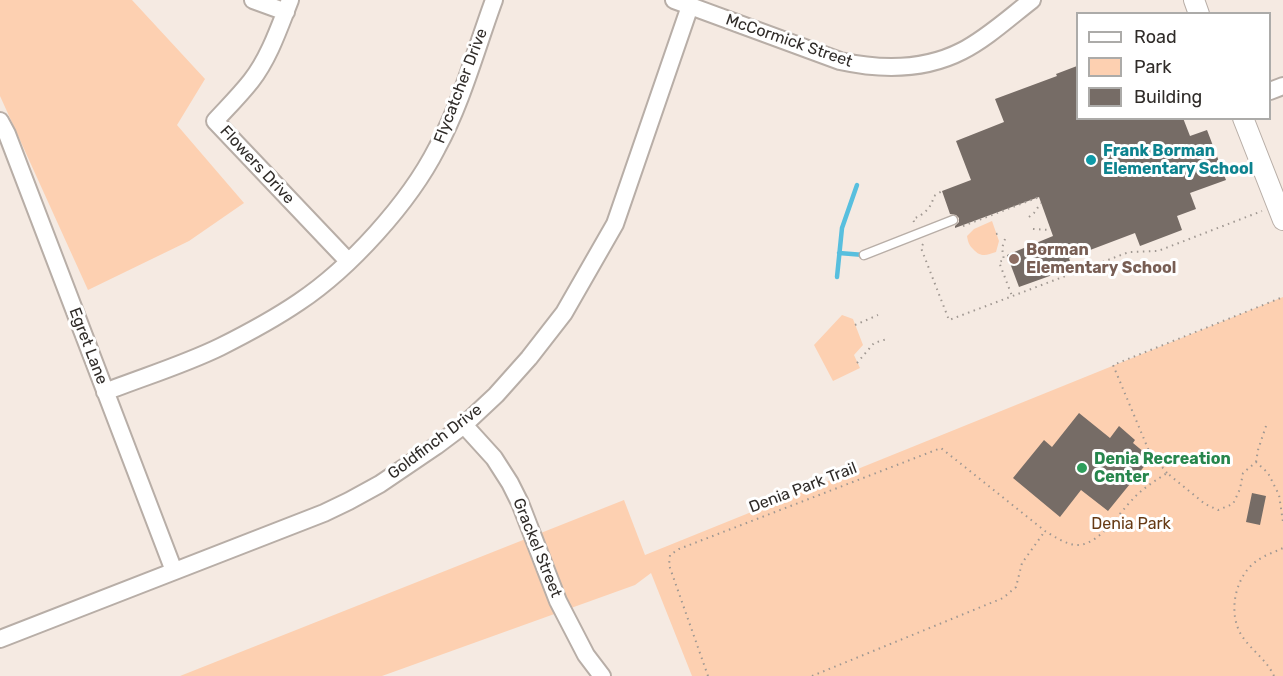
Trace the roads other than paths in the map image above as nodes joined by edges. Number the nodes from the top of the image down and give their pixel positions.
1 (253, 0) edge
2 (494, 0) edge
3 (674, 0) edge
4 (1032, 0) edge
5 (288, 6) edge
6 (690, 6) junction
7 (1244, 120) edge
8 (0, 121) edge
9 (1283, 220) edge
10 (954, 225) road end
11 (864, 255) dead end
12 (348, 261) junction
13 (105, 392) junction
14 (464, 425) junction
15 (174, 572) junction
16 (0, 639) edge
17 (602, 676) edge

1 - 5 street
2 - 12 street, Flycatcher Drive
3 - 6 street, McCormick Street
4 - 6 street, McCormick Street
5 - 12 street, Flowers Drive
6 - 14 street, Goldfinch Drive
7 - 9 street
8 - 13 street, Egret Lane
10 - 11 lane
12 - 13 street, Flycatcher Drive
13 - 15 street, Egret Lane
14 - 15 street, Goldfinch Drive
14 - 17 street, Grackel Street
15 - 16 street, Goldfinch Drive

